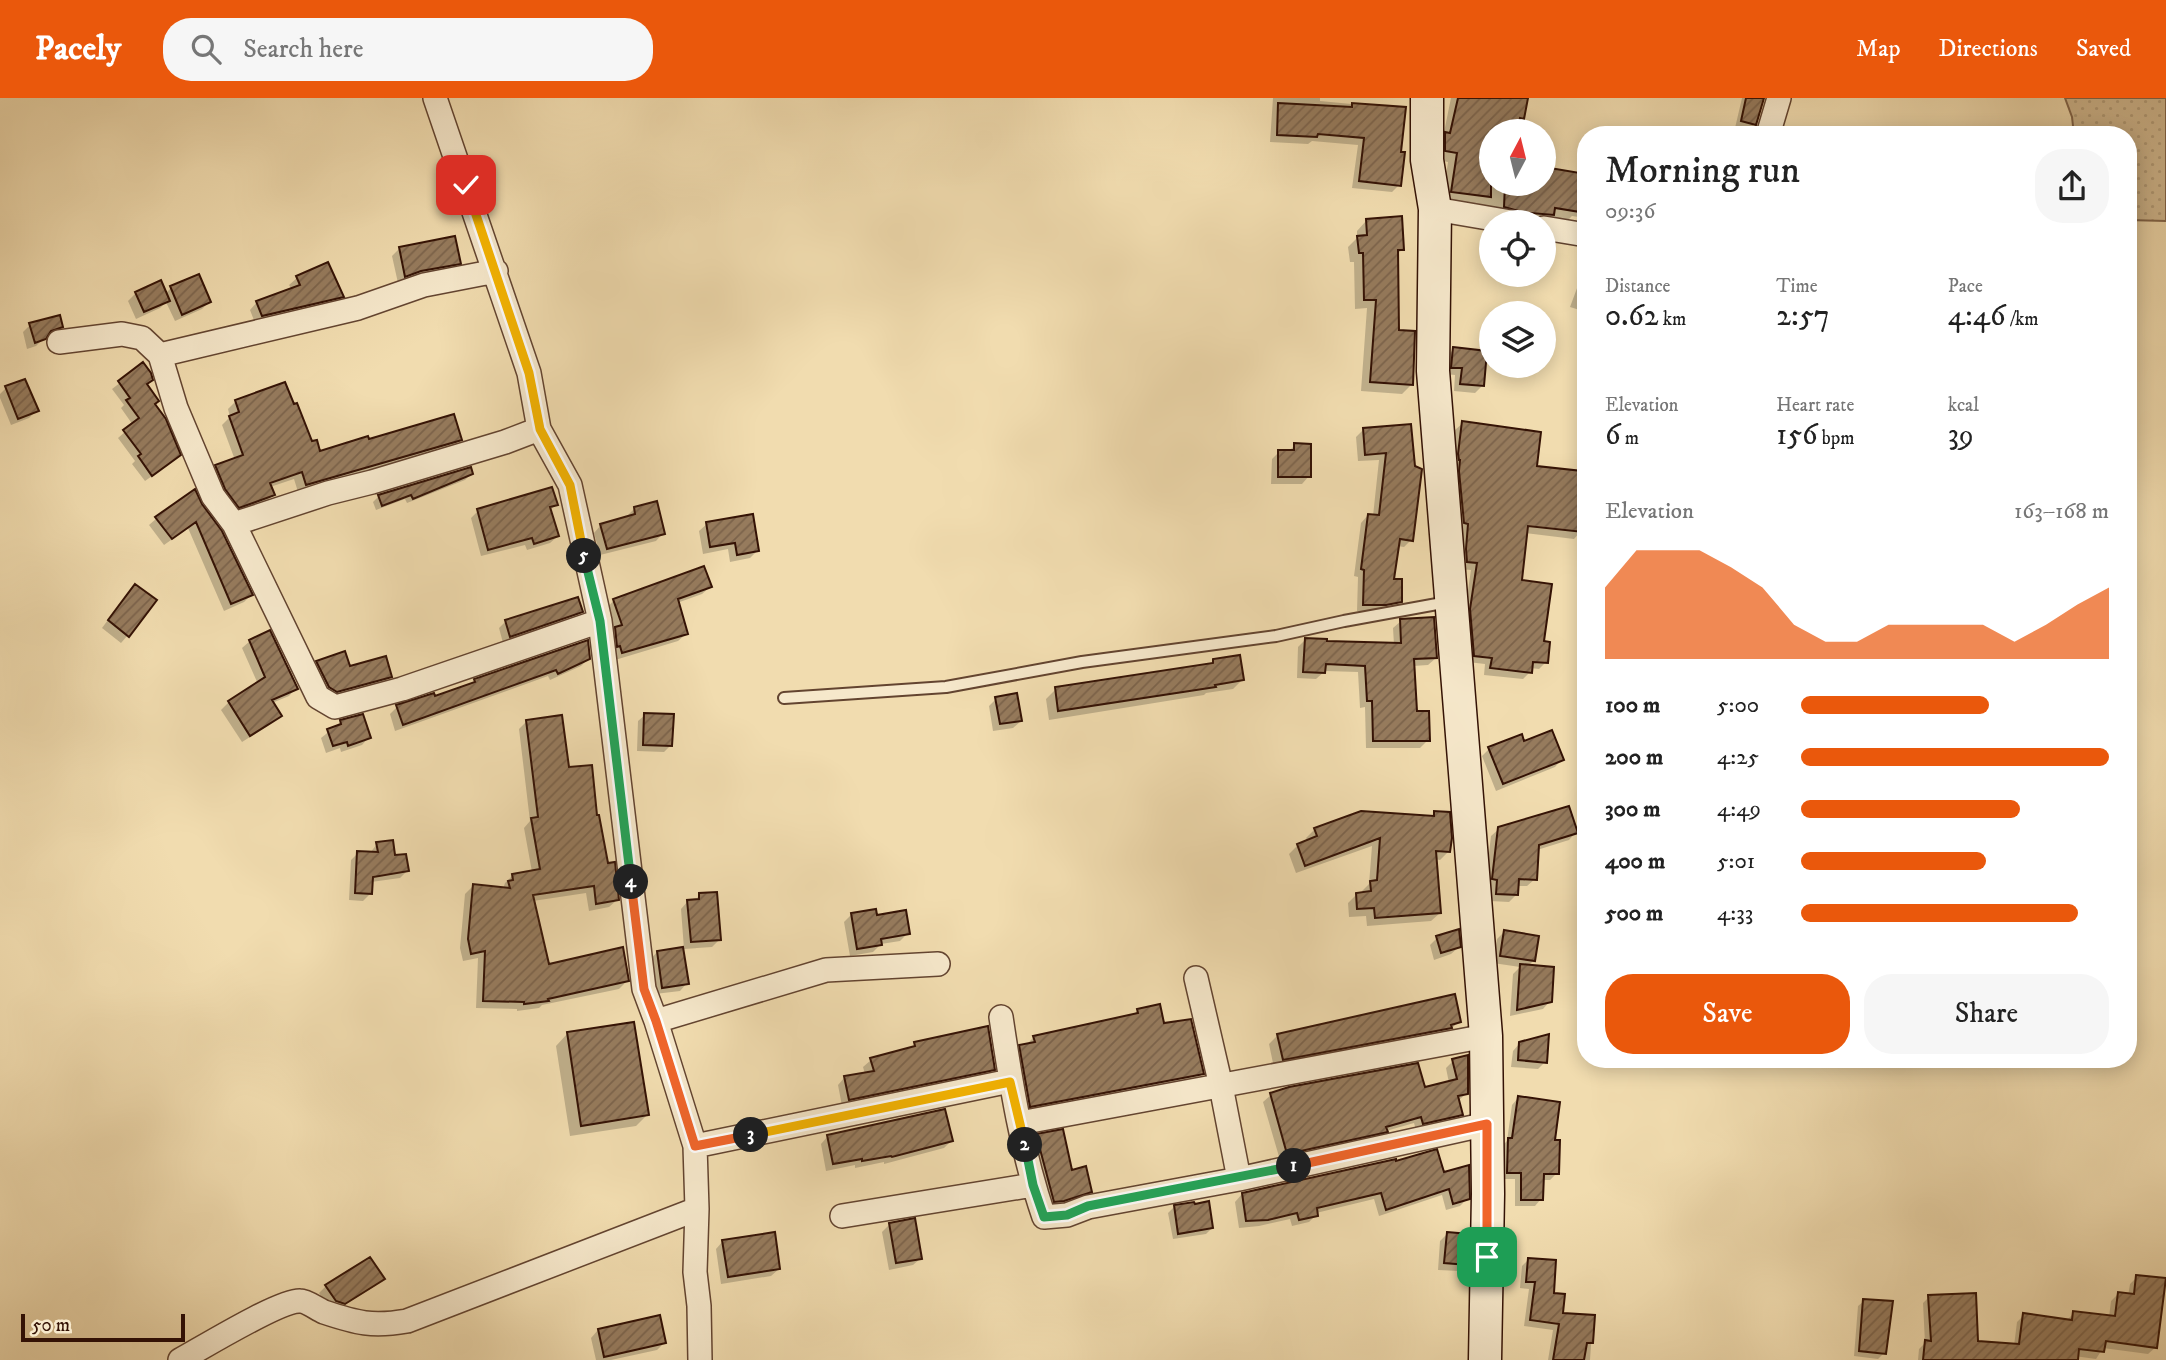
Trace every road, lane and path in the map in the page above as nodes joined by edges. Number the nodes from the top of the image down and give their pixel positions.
1 (435, 98) edge
2 (1427, 98) edge
3 (1779, 98) edge
4 (1771, 126) edge
5 (1435, 209) junction
6 (1479, 217) edge
7 (1556, 230) edge
8 (1577, 234) edge
9 (496, 271) junction
10 (60, 342) dead end
11 (160, 355) junction
12 (540, 429) junction
13 (234, 524) junction
14 (1450, 602) junction
15 (600, 621) junction
16 (784, 698) dead end
17 (938, 964) dead end
18 (1196, 978) dead end
19 (1001, 1017) dead end
20 (656, 1021) junction
21 (1486, 1036) junction
22 (1010, 1082) junction
23 (1221, 1086) junction
24 (1020, 1124) junction
25 (1487, 1124) junction
26 (695, 1146) junction
27 (1239, 1179) junction
28 (1033, 1185) junction
29 (697, 1209) junction
30 (842, 1216) dead end
31 (180, 1360) edge
32 (700, 1360) edge
33 (1485, 1360) edge

1 - 9 street
2 - 5 street
3 - 4 street
5 - 6 street
5 - 14 street
7 - 8 street
9 - 11 street
9 - 12 street
10 - 11 street
11 - 13 street
12 - 13 street
12 - 15 street
13 - 15 street
14 - 16 lane
14 - 21 street
15 - 20 street
17 - 20 street
18 - 23 street
19 - 22 street
20 - 26 street
21 - 23 street
21 - 25 street
22 - 24 street
22 - 26 street
23 - 24 street
23 - 27 street
24 - 28 street
25 - 27 street
25 - 33 street
26 - 29 street
27 - 28 street
28 - 30 street
29 - 31 street
29 - 32 street

